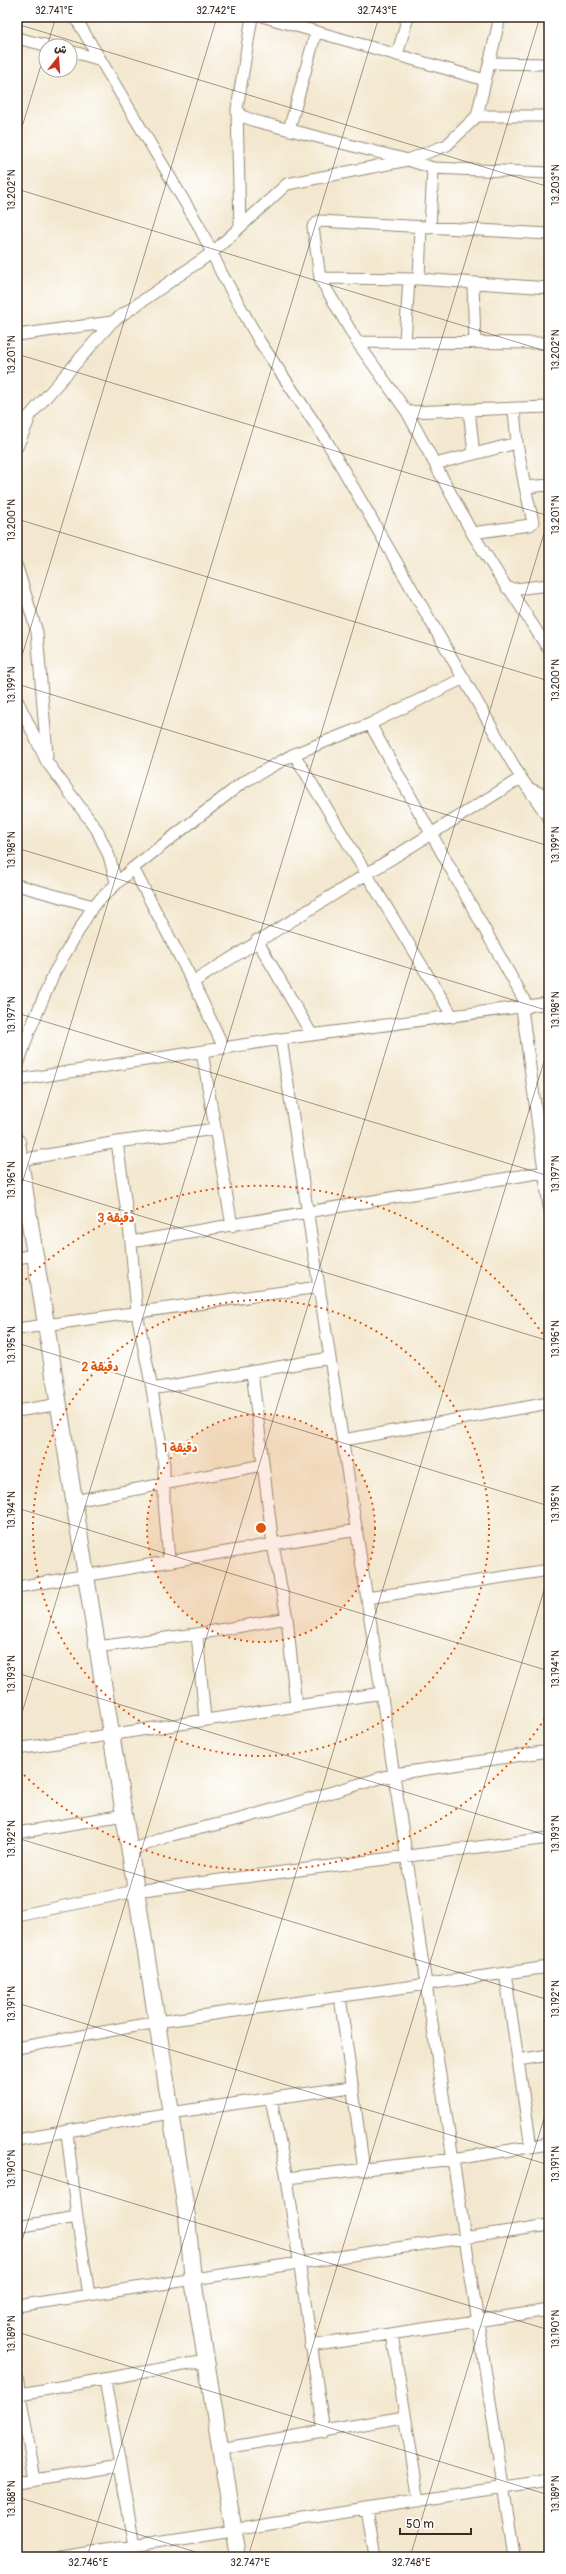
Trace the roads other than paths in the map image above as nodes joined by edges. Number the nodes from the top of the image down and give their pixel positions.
1 (75, 17) edge
2 (252, 17) edge
3 (265, 17) edge
4 (408, 17) edge
5 (500, 17) edge
6 (316, 32) junction
7 (17, 38) edge
8 (38, 43) edge
9 (78, 54) edge
10 (397, 55) junction
11 (98, 59) junction
12 (490, 63) junction
13 (549, 64) edge
14 (485, 80) junction
15 (237, 109) junction
16 (477, 116) junction
17 (549, 116) edge
18 (289, 130) junction
19 (408, 160) junction
20 (433, 168) junction
21 (549, 173) edge
22 (240, 226) junction
23 (426, 227) junction
24 (549, 234) edge
25 (213, 252) junction
26 (320, 278) junction
27 (414, 279) junction
28 (473, 284) junction
29 (549, 288) edge
30 (112, 322) junction
31 (17, 335) edge
32 (356, 342) junction
33 (405, 342) junction
34 (475, 343) junction
35 (549, 343) edge
36 (549, 407) edge
37 (469, 410) junction
38 (514, 410) junction
39 (407, 412) junction
40 (32, 414) junction
41 (17, 430) edge
42 (517, 443) junction
43 (17, 448) edge
44 (474, 454) junction
45 (435, 464) junction
46 (549, 485) edge
47 (525, 487) junction
48 (472, 533) junction
49 (17, 567) edge
50 (549, 585) edge
51 (510, 590) junction
52 (549, 650) edge
53 (464, 678) junction
54 (17, 700) edge
55 (370, 724) junction
56 (294, 754) junction
57 (48, 762) junction
58 (521, 778) junction
59 (528, 788) junction
60 (549, 797) edge
61 (549, 818) edge
62 (430, 833) junction
63 (133, 868) junction
64 (366, 873) junction
65 (116, 882) junction
66 (17, 885) edge
67 (93, 906) junction
68 (258, 940) junction
69 (193, 982) junction
70 (549, 1004) edge
71 (525, 1007) junction
72 (453, 1017) junction
73 (312, 1035) junction
74 (281, 1039) junction
75 (224, 1048) junction
76 (202, 1052) junction
77 (17, 1068) edge
78 (17, 1080) edge
79 (215, 1129) junction
80 (17, 1142) edge
81 (117, 1142) junction
82 (21, 1160) junction
83 (546, 1172) edge
84 (549, 1207) edge
85 (308, 1212) junction
86 (232, 1226) junction
87 (131, 1242) junction
88 (34, 1255) junction
89 (17, 1258) edge
90 (319, 1287) junction
91 (138, 1314) junction
92 (47, 1324) junction
93 (17, 1329) edge
94 (330, 1358) junction
95 (252, 1372) junction
96 (152, 1389) junction
97 (549, 1403) edge
98 (60, 1404) junction
99 (17, 1411) edge
100 (343, 1440) junction
101 (263, 1465) junction
102 (164, 1484) junction
103 (74, 1501) junction
104 (357, 1530) junction
105 (273, 1545) junction
106 (169, 1560) junction
107 (549, 1570) edge
108 (86, 1575) junction
109 (17, 1587) edge
110 (367, 1598) junction
111 (287, 1618) junction
112 (197, 1634) junction
113 (96, 1647) junction
114 (382, 1693) junction
115 (296, 1706) junction
116 (205, 1719) junction
117 (112, 1735) junction
118 (17, 1749) edge
119 (549, 1751) edge
120 (394, 1774) junction
121 (124, 1814) junction
122 (17, 1833) edge
123 (549, 1838) edge
124 (129, 1851) junction
125 (407, 1857) junction
126 (134, 1891) junction
127 (17, 1916) edge
128 (549, 1967) edge
129 (505, 1973) junction
130 (426, 1984) junction
131 (340, 1998) junction
132 (157, 2022) junction
133 (17, 2048) edge
134 (549, 2054) edge
135 (518, 2060) junction
136 (351, 2087) junction
137 (271, 2099) junction
138 (170, 2114) junction
139 (67, 2133) junction
140 (17, 2140) edge
141 (549, 2144) edge
142 (531, 2147) junction
143 (453, 2159) junction
144 (364, 2170) junction
145 (287, 2178) junction
146 (77, 2217) junction
147 (549, 2225) edge
148 (17, 2227) edge
149 (465, 2238) junction
150 (300, 2264) junction
151 (193, 2280) junction
152 (90, 2295) junction
153 (17, 2306) edge
154 (549, 2310) edge
155 (478, 2319) junction
156 (392, 2334) junction
157 (310, 2346) junction
158 (206, 2362) junction
159 (17, 2377) edge
160 (105, 2380) junction
161 (20, 2394) junction
162 (404, 2417) junction
163 (324, 2432) junction
164 (220, 2449) junction
165 (119, 2466) junction
166 (35, 2480) junction
167 (549, 2480) edge
168 (17, 2483) edge
169 (504, 2487) junction
170 (419, 2501) junction
171 (367, 2509) junction
172 (234, 2530) junction
173 (134, 2546) junction
174 (62, 2557) edge
175 (238, 2557) edge
176 (375, 2557) edge
177 (514, 2557) edge

1 - 11 street
2 - 15 street
3 - 6 street
4 - 10 street
5 - 12 street
6 - 10 street
6 - 18 street
7 - 8 street
9 - 11 street
10 - 14 street
11 - 25 street
12 - 13 street
12 - 14 street
14 - 16 street
15 - 18 street
15 - 22 street
16 - 17 street
16 - 19 street
18 - 19 street
19 - 20 street
19 - 22 street
20 - 21 street
20 - 23 street
22 - 25 street
23 - 24 street
23 - 26 street
23 - 27 street
25 - 30 street
25 - 53 street
26 - 27 street
26 - 32 street
27 - 28 street
27 - 33 street
28 - 29 street
28 - 34 street
30 - 31 street
30 - 40 street
32 - 33 street
32 - 39 street
33 - 34 street
34 - 35 street
36 - 38 street
37 - 38 street
37 - 39 street
37 - 44 street
38 - 42 street
39 - 45 street
40 - 41 street
40 - 43 street
42 - 44 street
42 - 47 street
44 - 45 street
45 - 48 street
46 - 47 street
47 - 48 street
48 - 51 street
49 - 57 street
50 - 51 street
51 - 52 street
53 - 55 street
53 - 58 street
54 - 57 street
55 - 56 street
55 - 62 street
56 - 63 street
56 - 64 street
57 - 65 street
58 - 59 street
58 - 62 street
59 - 60 street
59 - 61 street
62 - 64 street
62 - 71 street
63 - 65 street
63 - 69 street
64 - 68 street
64 - 72 street
65 - 67 street
66 - 67 street
67 - 77 street
68 - 69 street
68 - 73 street
69 - 75 street
70 - 71 street
71 - 72 street
71 - 83 street
72 - 73 street
73 - 74 street
74 - 75 street
74 - 85 street
75 - 76 street
76 - 78 street
76 - 79 street
79 - 81 street
79 - 86 street
80 - 82 street
81 - 82 street
81 - 87 street
82 - 88 street
83 - 84 street
83 - 85 street
85 - 86 street
85 - 90 street
86 - 87 street
87 - 91 street
88 - 89 street
88 - 92 street
90 - 91 street
90 - 94 street
91 - 92 street
91 - 96 street
92 - 93 street
92 - 98 street
94 - 95 street
94 - 100 street
95 - 96 street
95 - 101 street
96 - 102 street
97 - 100 street
98 - 99 street
98 - 103 street
100 - 104 street
101 - 102 street
101 - 105 street
102 - 103 street
102 - 106 street
103 - 108 street
104 - 105 street
104 - 110 street
105 - 106 street
105 - 111 street
106 - 108 street
107 - 110 street
108 - 109 street
108 - 113 street
110 - 114 street
111 - 112 street
111 - 115 street
112 - 113 street
112 - 116 street
113 - 117 street
114 - 115 street
114 - 120 street
115 - 116 street
116 - 117 street
117 - 118 street
117 - 121 street
119 - 120 street
120 - 124 street
120 - 125 street
121 - 122 street
121 - 124 street
123 - 125 street
124 - 126 street
125 - 126 street
125 - 130 street
126 - 127 street
126 - 132 street
128 - 129 street
129 - 130 street
129 - 135 street
130 - 131 street
130 - 143 street
131 - 132 street
131 - 136 street
132 - 133 street
132 - 138 street
134 - 135 street
135 - 142 street
136 - 137 street
136 - 144 street
137 - 138 street
137 - 145 street
138 - 139 street
138 - 151 street
139 - 140 street
139 - 146 street
141 - 142 street
142 - 143 street
143 - 144 street
143 - 149 street
144 - 145 street
145 - 150 street
146 - 148 street
146 - 152 street
147 - 149 street
149 - 150 street
149 - 155 street
150 - 151 street
150 - 157 street
151 - 152 street
151 - 158 street
152 - 153 street
154 - 155 street
155 - 156 street
155 - 169 street
156 - 157 street
156 - 162 street
157 - 163 street
158 - 160 street
158 - 164 street
159 - 161 street
160 - 161 street
160 - 165 street
161 - 166 street
162 - 163 street
162 - 170 street
163 - 164 street
164 - 172 street
165 - 166 street
165 - 173 street
166 - 168 street
167 - 169 street
169 - 170 street
169 - 177 street
170 - 171 street
171 - 172 street
171 - 176 street
172 - 173 street
172 - 175 street
173 - 174 street

